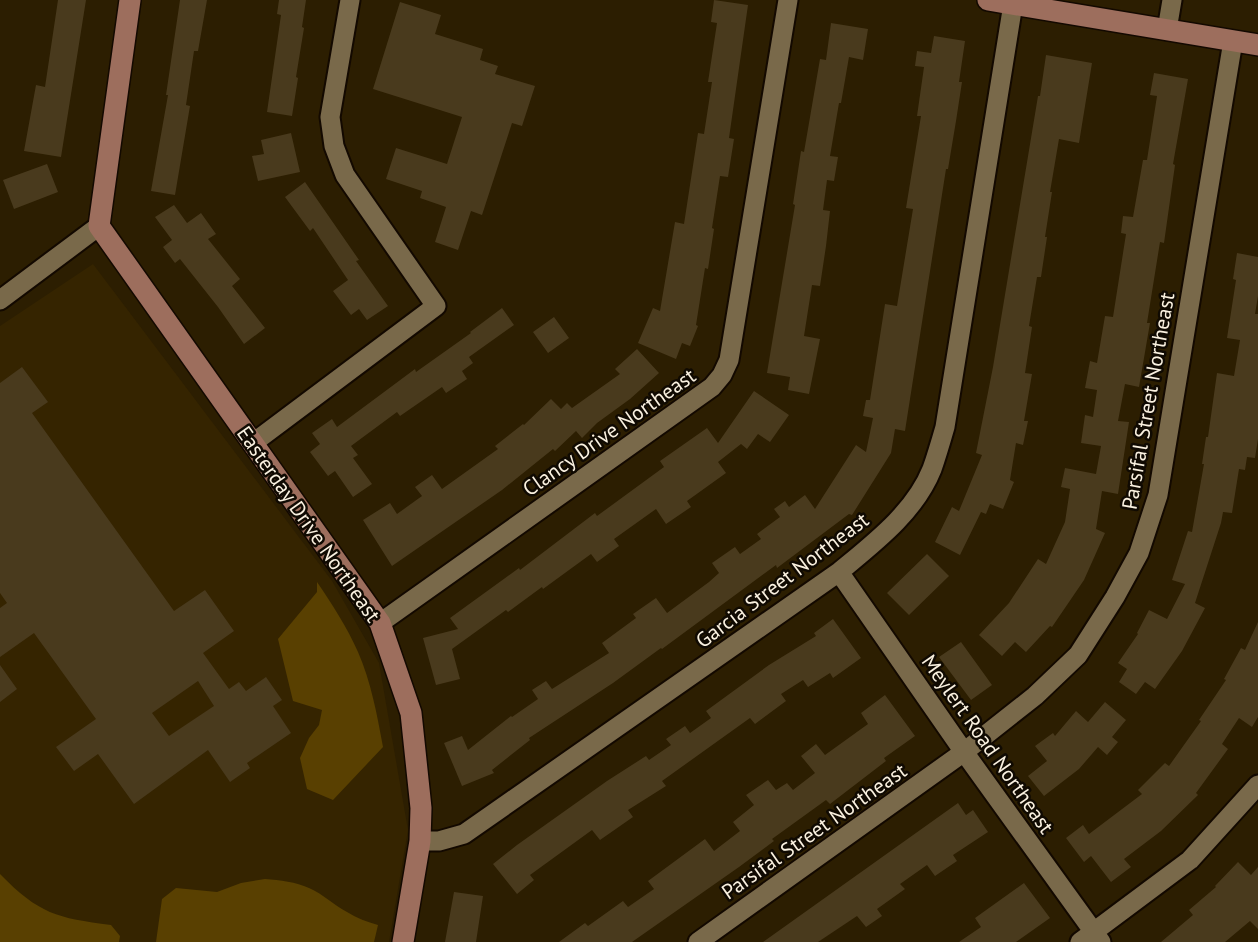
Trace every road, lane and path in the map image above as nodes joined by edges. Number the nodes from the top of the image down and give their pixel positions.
1 (130, 0) edge
2 (350, 0) edge
3 (788, 0) edge
4 (988, 0) edge
5 (1172, 0) edge
6 (1013, 4) junction
7 (1167, 30) junction
8 (1233, 41) junction
9 (1258, 45) edge
10 (99, 226) junction
11 (0, 300) edge
12 (253, 443) junction
13 (839, 572) junction
14 (380, 623) junction
15 (964, 752) junction
16 (1258, 785) edge
17 (420, 841) junction
18 (1091, 939) edge
19 (403, 942) edge
20 (698, 942) edge

1 - 10 street
2 - 12 street
3 - 14 street, Clancy Drive Northeast
4 - 6 street
5 - 7 street
6 - 7 street
6 - 13 street, Garcia Street Northeast
7 - 8 street
8 - 9 street
8 - 15 street, Parsifal Street Northeast
10 - 11 street
10 - 12 street, Easterday Drive Northeast
12 - 14 street, Easterday Drive Northeast
13 - 15 street, Meylert Road Northeast
13 - 17 street, Garcia Street Northeast
14 - 17 street, Easterday Drive Northeast
15 - 18 street, Meylert Road Northeast
15 - 20 street, Parsifal Street Northeast
16 - 18 street
17 - 19 street, Easterday Drive Northeast

